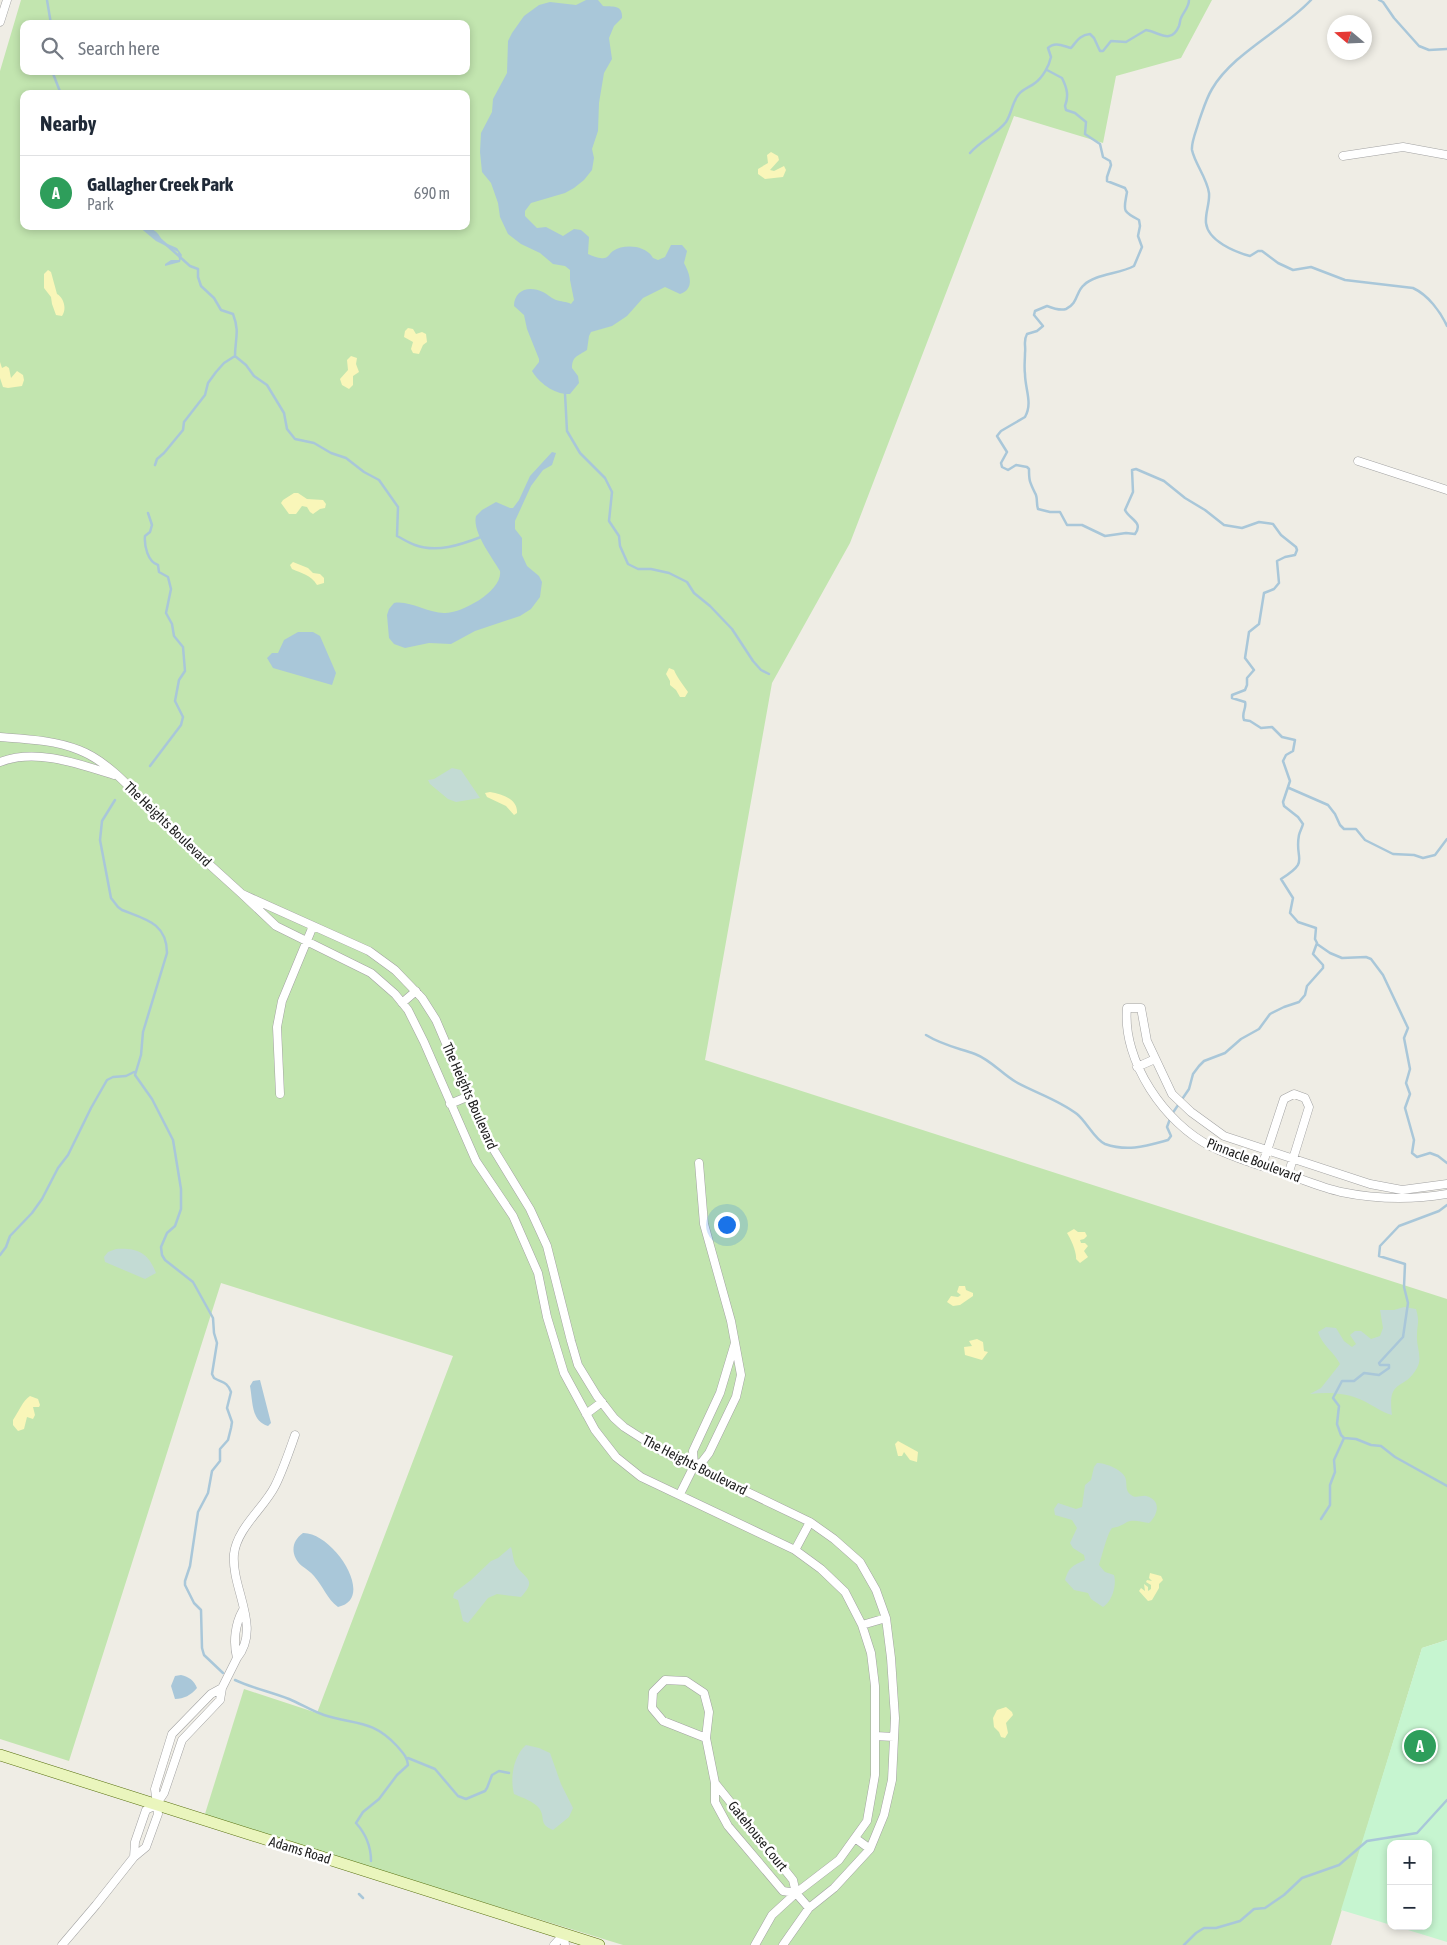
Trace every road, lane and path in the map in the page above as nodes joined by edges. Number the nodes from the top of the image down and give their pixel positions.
1 (7, 0) edge
2 (0, 22) edge
3 (1447, 155) edge
4 (1343, 156) dead end
5 (1358, 461) dead end
6 (1447, 490) edge
7 (0, 737) edge
8 (0, 762) edge
9 (116, 775) junction
10 (242, 894) junction
11 (313, 926) junction
12 (306, 941) junction
13 (416, 991) junction
14 (402, 1003) junction
15 (1155, 1059) junction
16 (1137, 1067) junction
17 (280, 1094) dead end
18 (469, 1096) junction
19 (450, 1104) junction
20 (1210, 1126) junction
21 (1203, 1141) junction
22 (1267, 1150) junction
23 (1293, 1159) junction
24 (700, 1163) dead end
25 (1262, 1166) junction
26 (1288, 1175) junction
27 (1447, 1184) edge
28 (1422, 1193) junction
29 (1447, 1194) edge
30 (550, 1260) junction
31 (535, 1266) junction
32 (736, 1342) junction
33 (602, 1402) junction
34 (586, 1414) junction
35 (295, 1436) dead end
36 (694, 1466) junction
37 (680, 1494) junction
38 (810, 1522) junction
39 (795, 1550) junction
40 (886, 1618) junction
41 (862, 1625) junction
42 (222, 1688) junction
43 (177, 1728) junction
44 (187, 1734) junction
45 (875, 1736) junction
46 (894, 1737) junction
47 (706, 1738) junction
48 (0, 1755) edge
49 (715, 1782) junction
50 (156, 1805) junction
51 (855, 1838) junction
52 (870, 1849) junction
53 (134, 1857) junction
54 (796, 1893) junction
55 (809, 1908) junction
56 (564, 1939) edge
57 (62, 1945) edge
58 (554, 1945) edge
59 (599, 1945) edge
60 (755, 1945) edge
61 (783, 1945) edge

1 - 2 street
3 - 4 street
5 - 6 street
7 - 9 street, The Heights Boulevard
8 - 9 street, The Heights Boulevard
9 - 10 street, The Heights Boulevard
10 - 11 street, The Heights Boulevard
10 - 12 street, The Heights Boulevard
11 - 12 street
11 - 13 street, The Heights Boulevard
12 - 14 street, The Heights Boulevard
12 - 17 street
13 - 14 street
13 - 18 street, The Heights Boulevard
14 - 19 street, The Heights Boulevard
15 - 16 street
15 - 16 street, Pinnacle Boulevard
15 - 20 street, Pinnacle Boulevard
16 - 21 street, Pinnacle Boulevard
18 - 19 street
18 - 30 street, The Heights Boulevard
19 - 31 street, The Heights Boulevard
20 - 21 street
20 - 22 street, Pinnacle Boulevard
21 - 25 street, Pinnacle Boulevard
22 - 23 street, Pinnacle Boulevard
22 - 23 street
22 - 25 street
23 - 26 street
23 - 28 street, Pinnacle Boulevard
24 - 32 street
25 - 26 street, Pinnacle Boulevard
26 - 28 street, Pinnacle Boulevard
27 - 28 street, Pinnacle Boulevard
28 - 29 street, Pinnacle Boulevard
30 - 31 street
30 - 33 street, The Heights Boulevard
31 - 34 street, The Heights Boulevard
32 - 36 street
32 - 36 street
33 - 34 street
33 - 36 street, The Heights Boulevard
34 - 37 street, The Heights Boulevard
35 - 42 street
36 - 37 street
36 - 38 street, The Heights Boulevard
37 - 39 street, The Heights Boulevard
38 - 39 street
38 - 40 street, The Heights Boulevard
39 - 41 street, The Heights Boulevard
40 - 41 street
40 - 46 street, The Heights Boulevard
41 - 45 street, The Heights Boulevard
42 - 43 street
42 - 44 street
43 - 44 street
43 - 50 street
44 - 50 street
45 - 46 street
45 - 51 street, The Heights Boulevard
46 - 52 street, The Heights Boulevard
47 - 47 street, Gatehouse Court
47 - 49 street, Gatehouse Court
48 - 50 main road, Adams Road
49 - 54 street, Gatehouse Court
49 - 54 street, Gatehouse Court
50 - 53 street
50 - 53 street
50 - 56 main road, Adams Road
51 - 52 street
51 - 54 street, The Heights Boulevard
52 - 55 street, The Heights Boulevard
53 - 57 street
54 - 55 street, Gatehouse Court
54 - 60 street, The Heights Boulevard
55 - 61 street, The Heights Boulevard
56 - 58 street
56 - 59 main road, Adams Road

